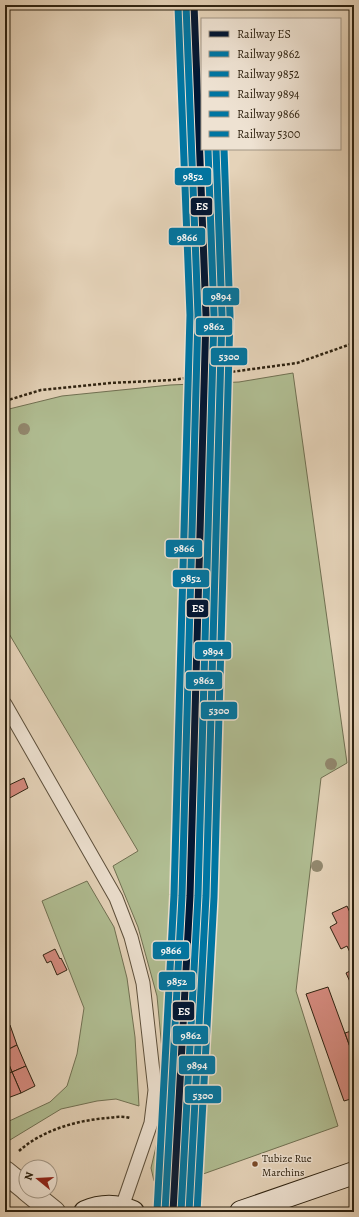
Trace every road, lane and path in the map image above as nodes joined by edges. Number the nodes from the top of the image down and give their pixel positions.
1 (354, 343) edge
2 (5, 401) edge
3 (5, 704) edge
4 (152, 1123) junction
5 (10, 1163) edge
6 (354, 1173) edge
7 (18, 1176) edge
8 (38, 1199) edge
9 (127, 1210) edge
10 (54, 1212) edge
11 (85, 1212) edge
12 (241, 1212) edge

1 - 2 path
3 - 4 lane
4 - 5 path
4 - 9 lane
5 - 7 main road
6 - 12 main road
8 - 10 main road
9 - 11 main road

